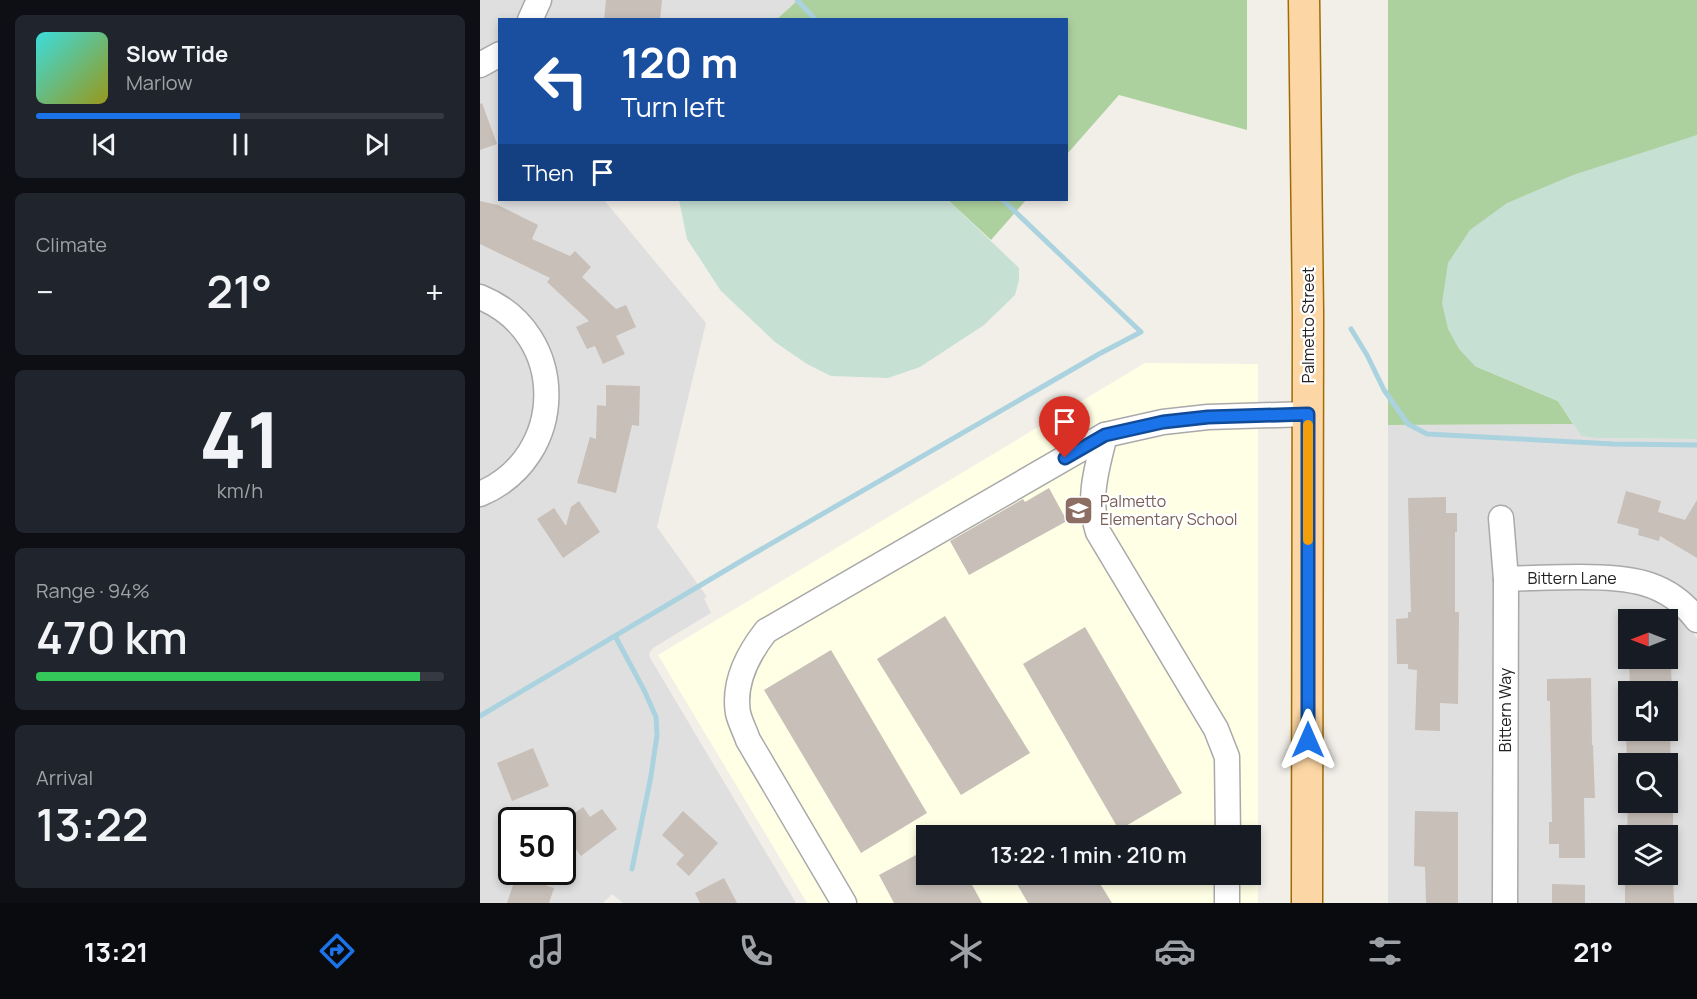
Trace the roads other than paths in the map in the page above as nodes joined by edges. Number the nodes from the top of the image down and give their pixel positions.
1 (539, 0) edge
2 (1304, 0) edge
3 (531, 18) edge
4 (498, 55) edge
5 (480, 65) edge
6 (480, 297) edge
7 (1308, 414) junction
8 (1105, 435) junction
9 (480, 494) edge
10 (1501, 518) dead end
11 (1506, 579) junction
12 (1697, 620) edge
13 (1228, 825) edge
14 (1227, 885) edge
15 (844, 903) edge
16 (1227, 903) edge
17 (1307, 903) edge
18 (1505, 903) edge

1 - 3 street
2 - 7 main road, Palmetto Street
4 - 5 street
6 - 9 street
7 - 8 street
7 - 17 main road, Palmetto Street
8 - 13 street
8 - 15 street
10 - 11 street, Bittern Way
11 - 12 street, Bittern Lane
11 - 18 street, Bittern Way
14 - 16 street

